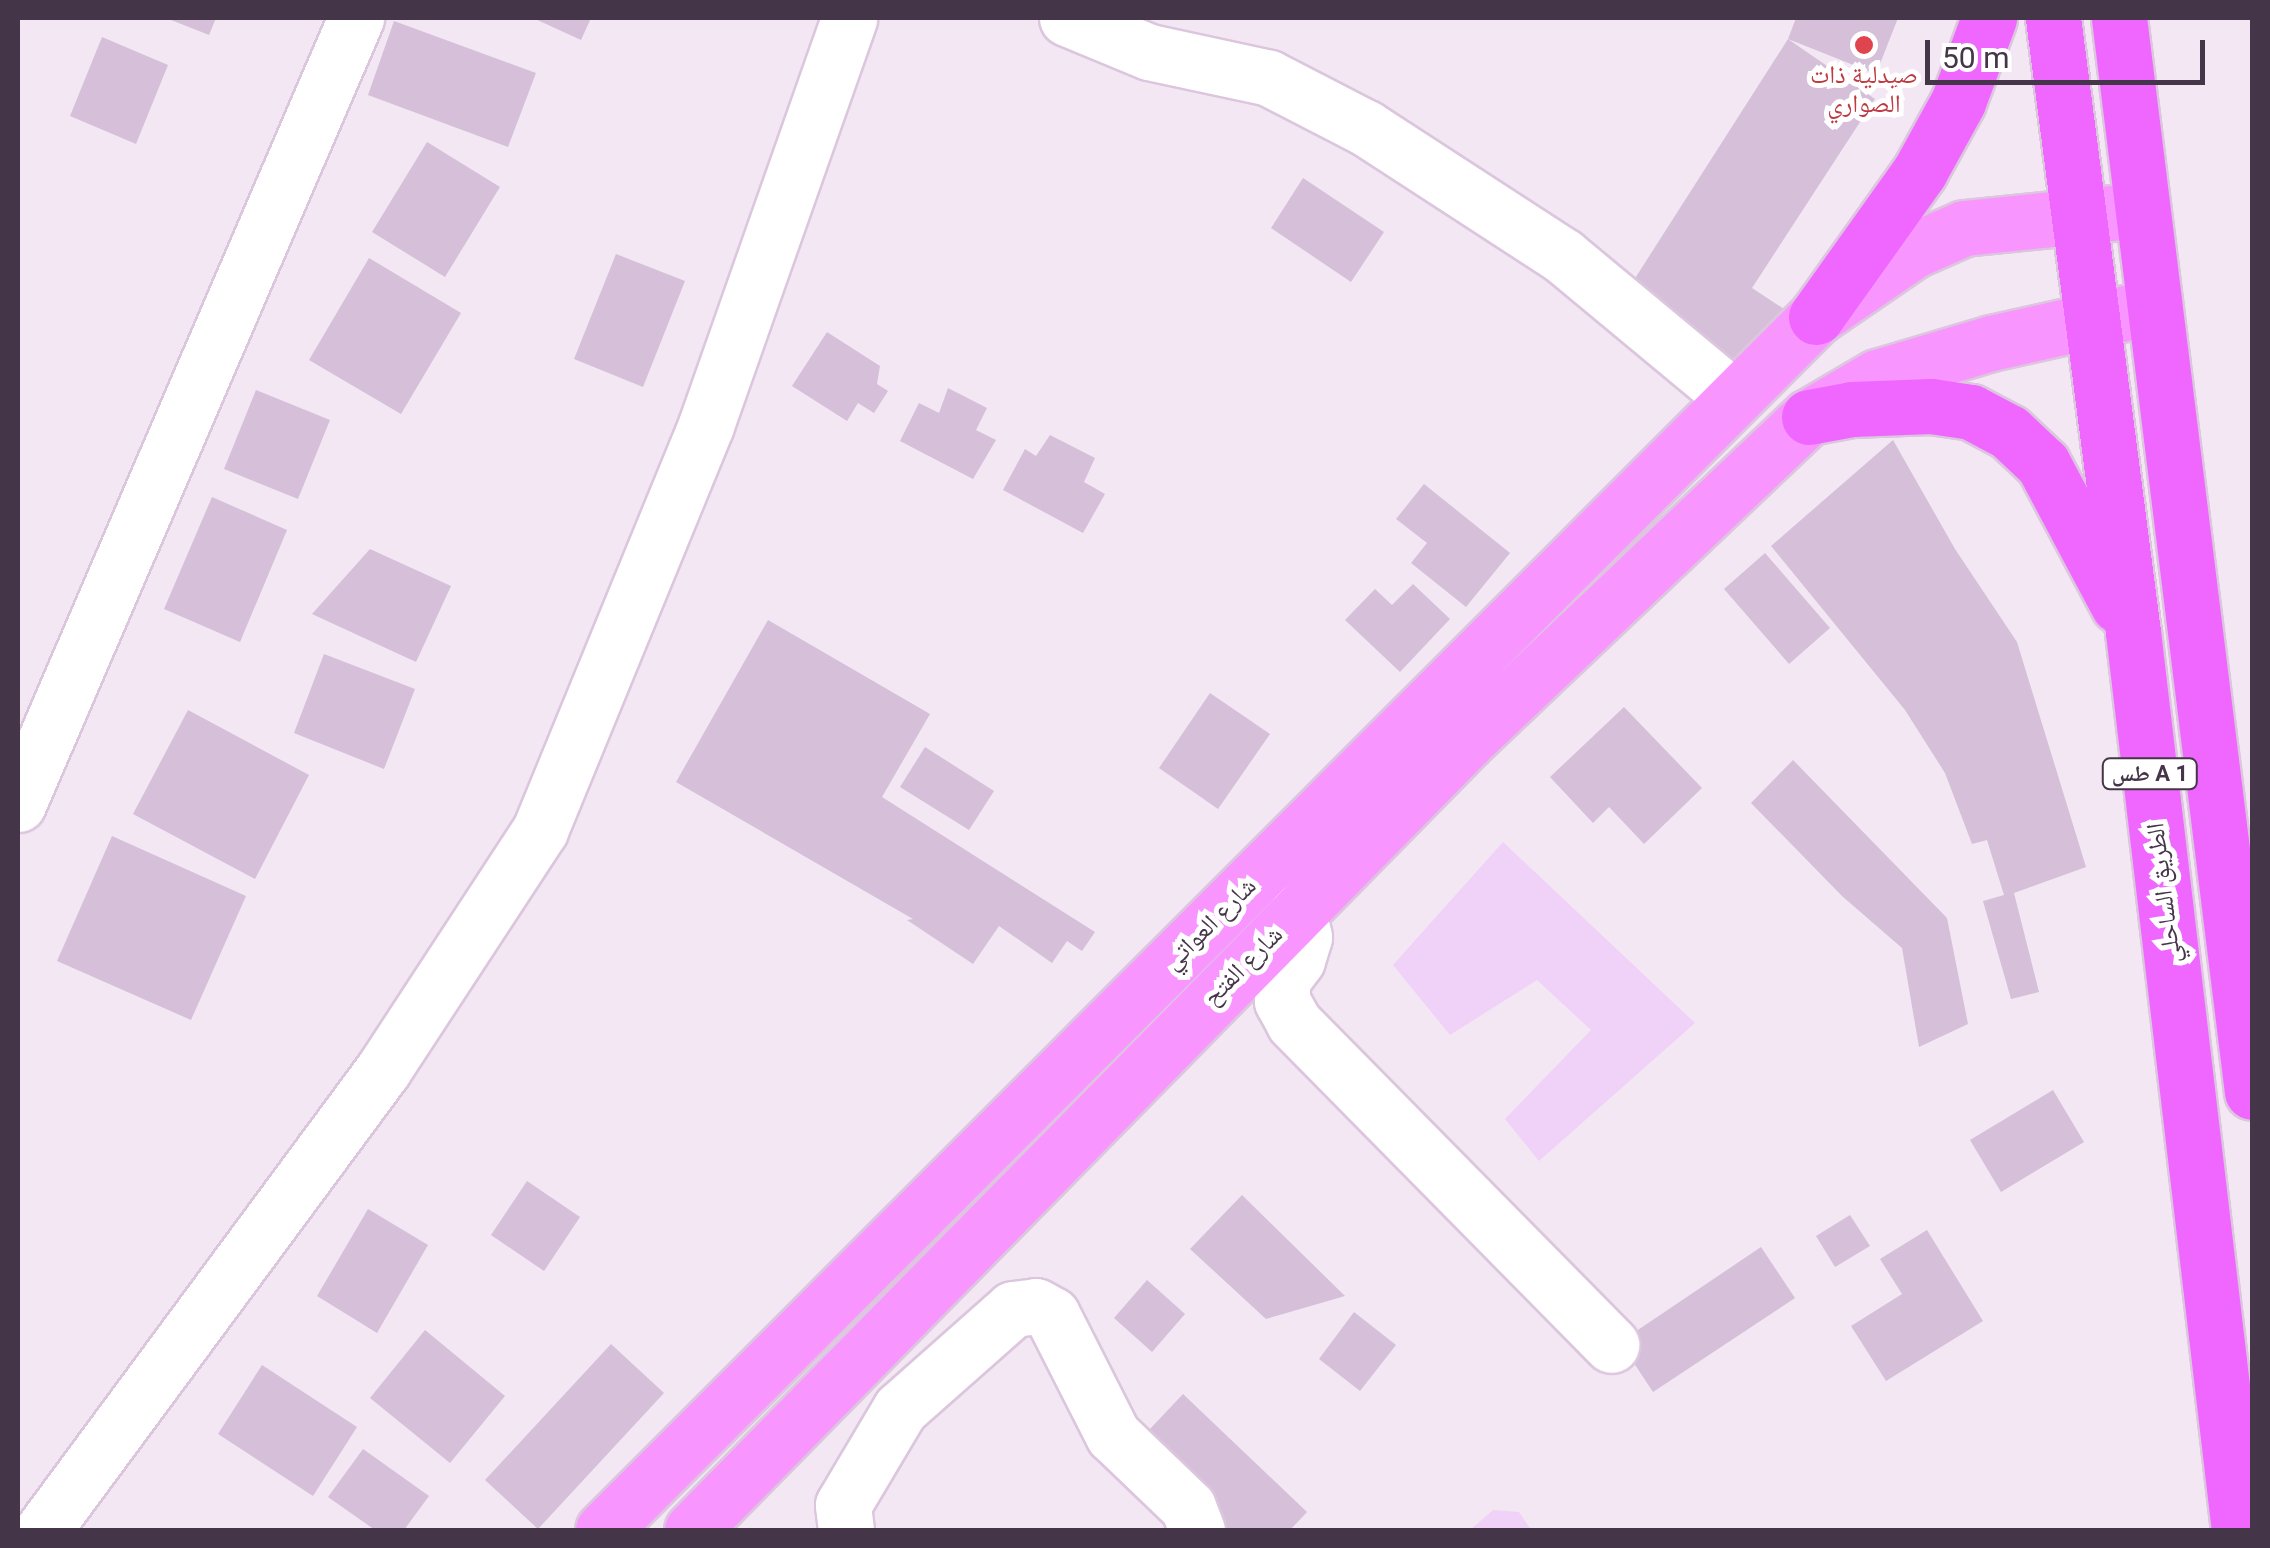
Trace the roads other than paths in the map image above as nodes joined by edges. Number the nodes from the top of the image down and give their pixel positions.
1 (356, 18) edge
2 (849, 18) edge
3 (1066, 18) edge
4 (1989, 18) edge
5 (2053, 18) edge
6 (2122, 20) edge
7 (2142, 210) junction
8 (2078, 215) junction
9 (2152, 307) junction
10 (1816, 317) junction
11 (2094, 320) junction
12 (1734, 398) junction
13 (1810, 417) junction
14 (2133, 632) junction
15 (18, 804) edge
16 (1298, 911) junction
17 (2252, 1092) edge
18 (942, 1193) junction
19 (983, 1229) junction
20 (1611, 1345) dead end
21 (853, 1364) junction
22 (900, 1408) junction
23 (44, 1530) edge
24 (603, 1530) edge
25 (692, 1530) edge
26 (846, 1530) edge
27 (1197, 1530) edge
28 (2239, 1530) edge

1 - 15 street
2 - 23 street
3 - 12 street
4 - 10 highway
5 - 8 highway, الطريق الساحلي / طس A 1
6 - 7 highway, طس A 1
7 - 8 main road, شارع العواتي
7 - 9 highway, طس A 1
8 - 10 main road, شارع العواتي
8 - 11 highway, الطريق الساحلي / طس A 1
9 - 11 main road, شارع الفتح
9 - 17 highway, طس A 1
10 - 12 main road, شارع العواتي
11 - 13 main road, شارع الفتح
11 - 14 highway, الطريق الساحلي / طس A 1
12 - 18 main road, شارع العواتي
13 - 14 highway
13 - 16 main road, شارع الفتح
14 - 28 highway, الطريق الساحلي / طس A 1
16 - 19 main road, شارع الفتح
16 - 20 street
18 - 19 main road
18 - 24 main road, شارع العواتي
19 - 21 main road, شارع الفتح
21 - 22 street
21 - 25 main road, شارع الفتح
22 - 26 street
22 - 27 street

